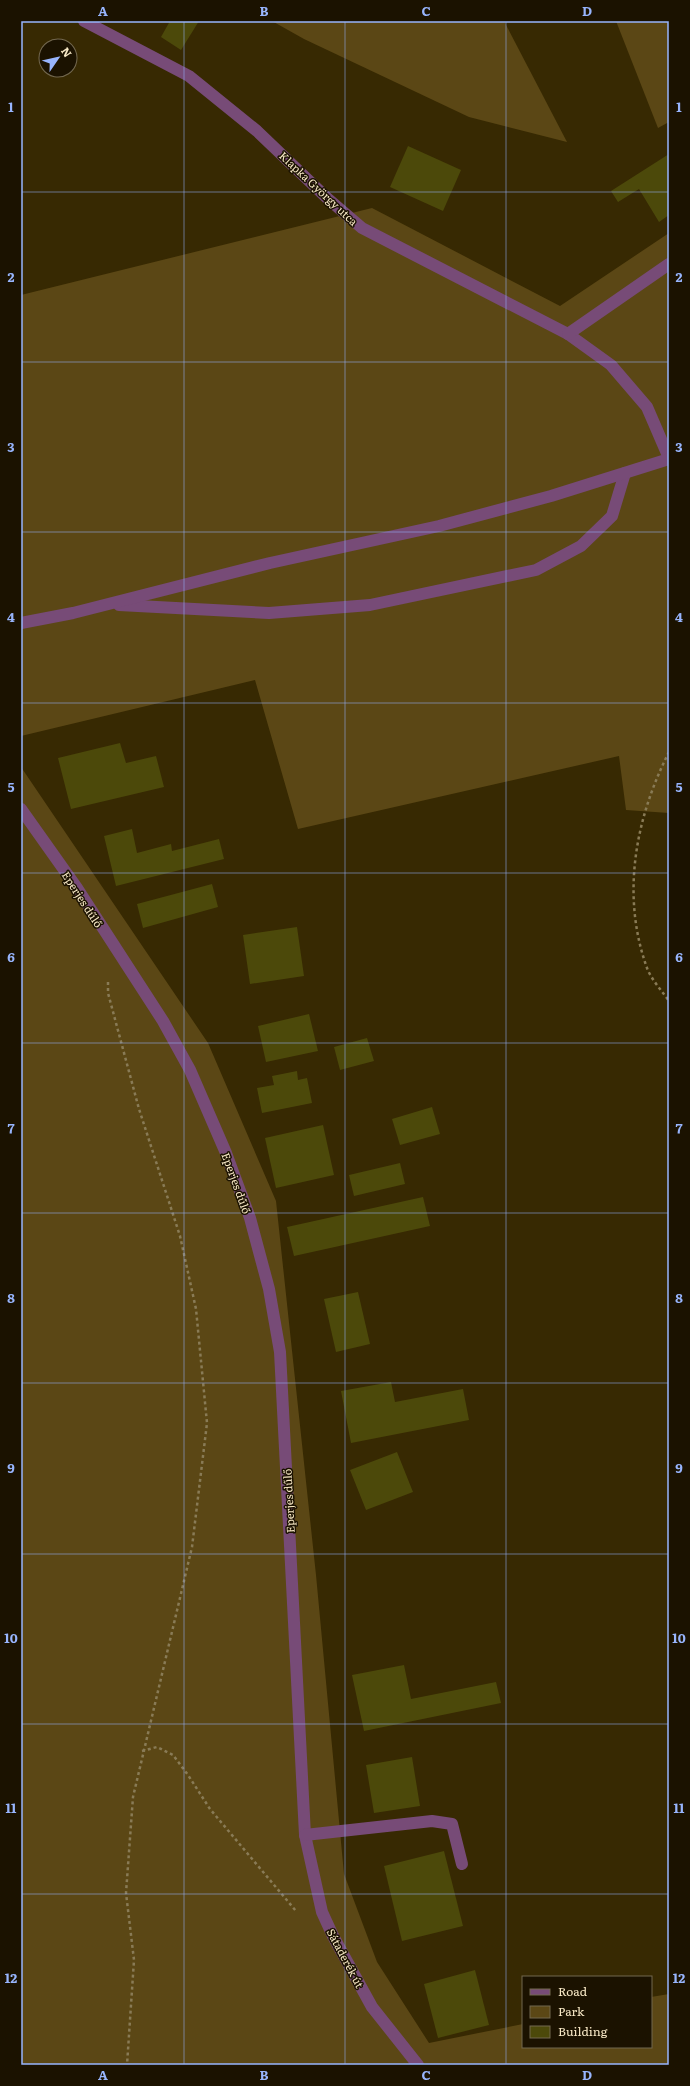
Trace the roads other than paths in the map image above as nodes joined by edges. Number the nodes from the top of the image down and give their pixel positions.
1 (84, 21) edge
2 (669, 264) edge
3 (568, 334) junction
4 (669, 458) edge
5 (625, 473) junction
6 (106, 605) junction
7 (21, 623) edge
8 (21, 809) edge
9 (294, 1610) joint
10 (304, 1835) junction
11 (462, 1864) dead end
12 (418, 2065) edge

1 - 3 street, Klapka György utca
2 - 3 street
3 - 4 street, Klapka György utca
4 - 5 street
5 - 6 street
5 - 6 street
6 - 7 street
8 - 9 street, Eperjes dűlő
9 - 10 street, Sátaderék út
10 - 11 street
10 - 12 street, Sátaderék út

